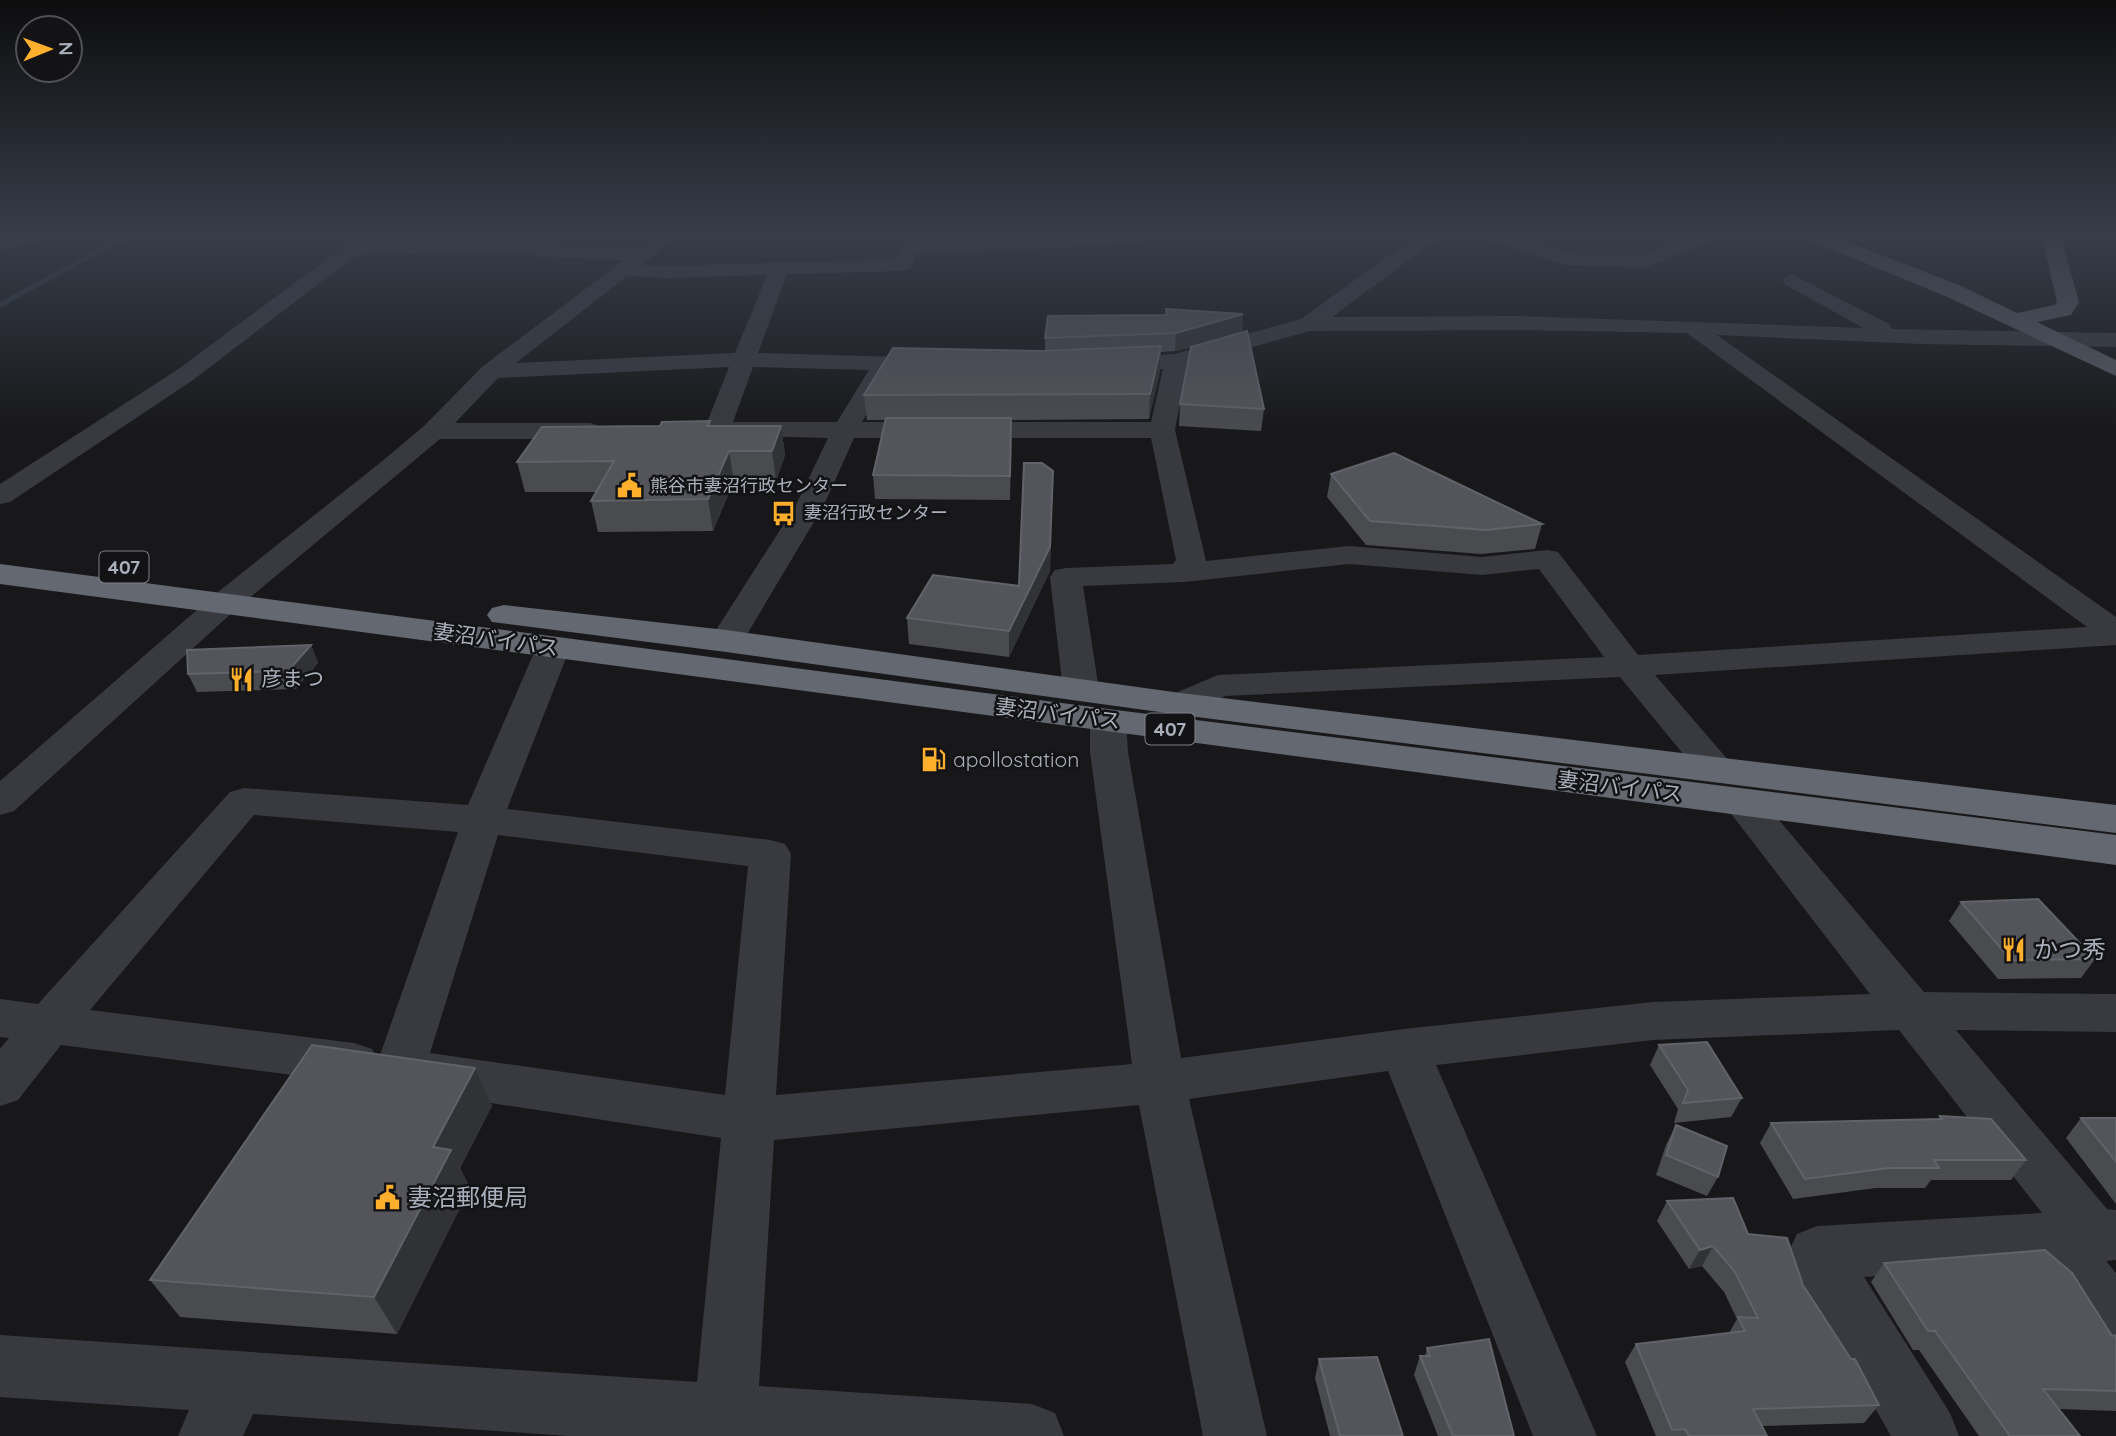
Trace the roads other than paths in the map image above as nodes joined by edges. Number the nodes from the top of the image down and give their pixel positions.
1 (284, 300) edge
2 (584, 300) edge
3 (766, 300) edge
4 (1342, 300) edge
5 (1827, 300) edge
6 (1972, 300) edge
7 (2068, 300) edge
8 (2015, 320) junction
9 (1309, 324) junction
10 (1692, 327) junction
11 (1908, 336) junction
12 (2052, 337) junction
13 (2116, 340) edge
14 (742, 360) junction
15 (1176, 361) junction
16 (885, 364) junction
17 (952, 365) edge
18 (1083, 365) edge
19 (2116, 369) edge
20 (491, 371) junction
21 (1162, 429) junction
22 (609, 430) edge
23 (690, 430) edge
24 (717, 430) junction
25 (845, 430) junction
26 (433, 431) junction
27 (0, 496) edge
28 (0, 550) edge
29 (1184, 573) junction
30 (0, 574) edge
31 (236, 594) junction
32 (2116, 633) edge
33 (726, 641) junction
34 (553, 648) junction
35 (1629, 666) junction
36 (1181, 704) junction
37 (1094, 705) junction
38 (1716, 768) junction
39 (0, 802) edge
40 (1742, 802) junction
41 (2116, 819) edge
42 (482, 820) junction
43 (2116, 850) edge
44 (1913, 1011) junction
45 (2116, 1013) edge
46 (0, 1018) edge
47 (51, 1022) junction
48 (1404, 1049) junction
49 (400, 1069) junction
50 (1160, 1082) junction
51 (0, 1085) edge
52 (747, 1120) junction
53 (2087, 1236) edge
54 (2116, 1320) edge
55 (0, 1366) edge
56 (236, 1381) junction
57 (725, 1425) edge
58 (210, 1436) edge
59 (1032, 1436) edge
60 (1235, 1436) edge
61 (1565, 1436) edge
62 (1927, 1436) edge

1 - 27 street
2 - 20 street
3 - 14 street
4 - 9 street
5 - 11 street
6 - 8 main road
7 - 8 main road
8 - 12 main road
9 - 10 street
9 - 15 street
10 - 11 street
10 - 32 street
11 - 12 street
12 - 13 street
12 - 19 main road
14 - 16 street
14 - 20 street
14 - 24 street
15 - 18 street
15 - 21 street
16 - 17 street
16 - 25 street
20 - 26 street
21 - 25 street
21 - 29 street
22 - 26 street
23 - 24 street
24 - 25 street
25 - 33 street
26 - 31 street
28 - 31 highway, 妻沼バイパス / 407
29 - 35 street
29 - 37 street
30 - 31 highway, 妻沼バイパス / 407
31 - 33 highway, 妻沼バイパス / 407
31 - 34 highway, 妻沼バイパス / 407
31 - 39 street
32 - 35 street
33 - 37 highway, 妻沼バイパス / 407
34 - 37 highway, 妻沼バイパス / 407
34 - 42 street
35 - 36 street
35 - 38 street
36 - 37 highway, 妻沼バイパス / 407
36 - 38 highway, 妻沼バイパス / 407
37 - 40 highway, 妻沼バイパス / 407
37 - 50 street
38 - 41 highway, 妻沼バイパス / 407
40 - 43 highway, 妻沼バイパス / 407
40 - 44 street
42 - 47 street
42 - 49 street
42 - 52 street
44 - 45 street
44 - 48 street
44 - 53 street
46 - 47 street
47 - 49 street
47 - 51 street
48 - 50 street
48 - 61 street
49 - 52 street
50 - 52 street
50 - 60 street
52 - 57 street
53 - 54 street
53 - 62 street
55 - 56 street
56 - 57 street
56 - 58 street
57 - 59 street

